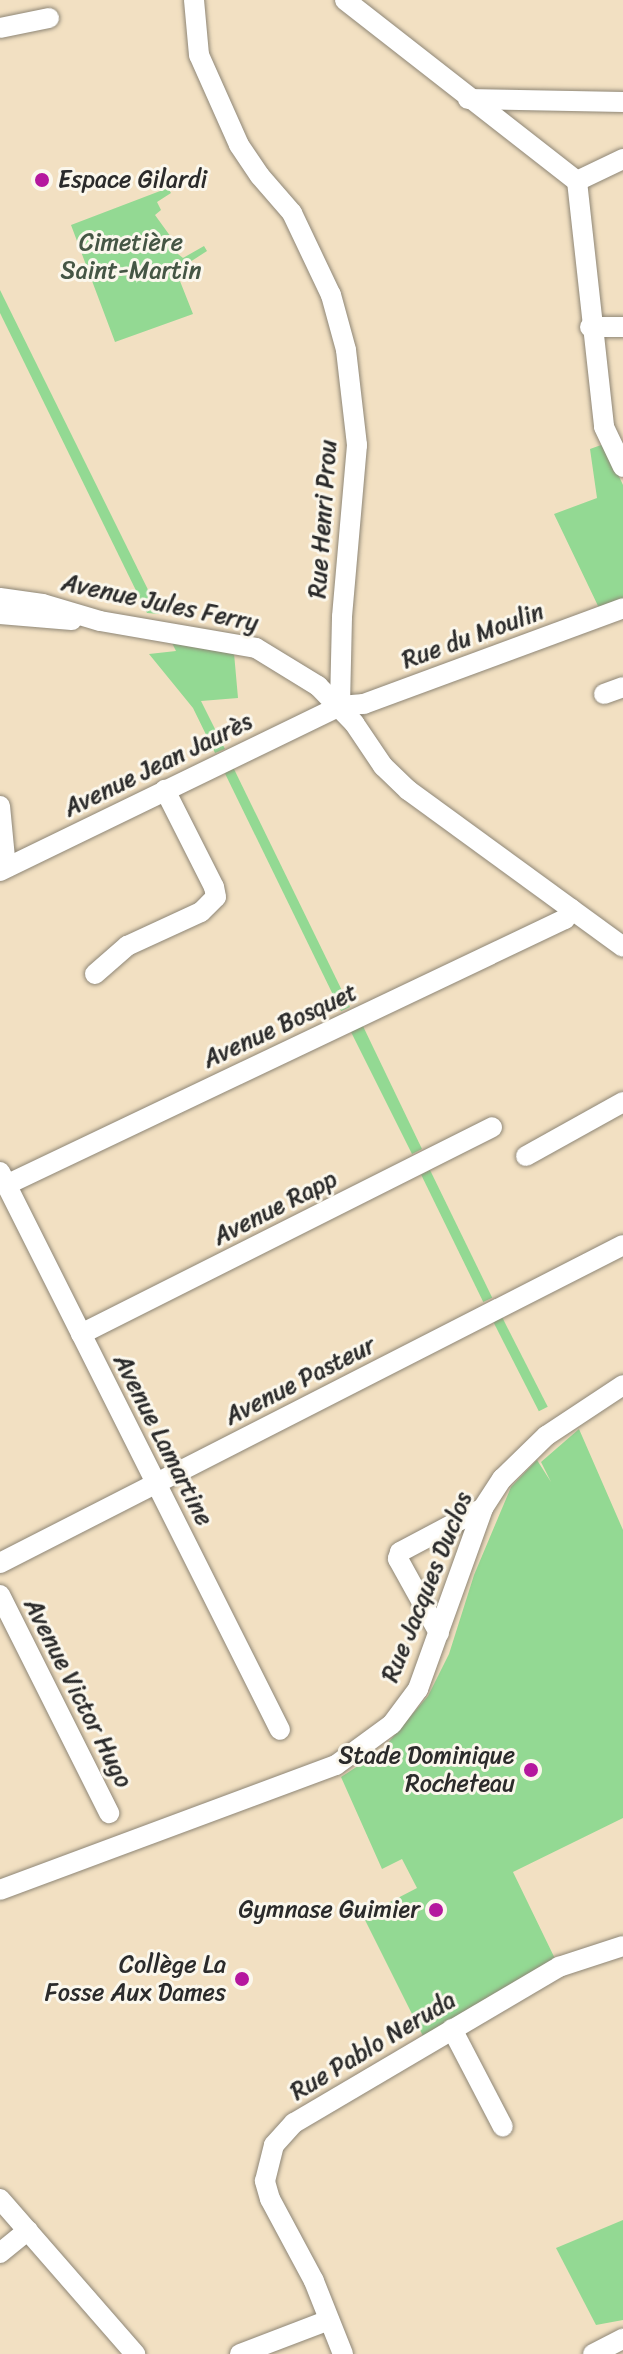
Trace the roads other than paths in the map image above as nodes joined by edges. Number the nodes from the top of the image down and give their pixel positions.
1 (194, 0) edge
2 (345, 0) edge
3 (49, 18) dead end
4 (0, 28) edge
5 (468, 99) junction
6 (623, 102) edge
7 (623, 159) edge
8 (577, 181) junction
9 (590, 327) junction
10 (623, 327) edge
11 (623, 467) edge
12 (0, 598) edge
13 (623, 608) edge
14 (0, 614) edge
15 (100, 621) junction
16 (340, 706) junction
17 (165, 790) junction
18 (0, 806) edge
19 (3, 870) edge
20 (571, 909) junction
21 (623, 947) edge
22 (95, 974) dead end
23 (623, 1102) edge
24 (492, 1127) dead end
25 (526, 1156) dead end
26 (3, 1179) edge
27 (623, 1245) edge
28 (81, 1334) junction
29 (623, 1385) edge
30 (156, 1483) junction
31 (483, 1508) junction
32 (0, 1563) edge
33 (0, 1595) edge
34 (439, 1633) junction
35 (280, 1730) dead end
36 (109, 1813) dead end
37 (0, 1890) edge
38 (623, 1946) edge
39 (452, 2029) junction
40 (503, 2127) dead end
41 (0, 2199) edge
42 (28, 2230) junction
43 (0, 2253) edge
44 (329, 2320) junction
45 (623, 2339) edge
46 (135, 2354) edge
47 (240, 2354) edge
48 (343, 2354) edge
49 (593, 2354) edge

1 - 16 street, Rue Henri Prou
2 - 5 street
3 - 4 street
5 - 6 street
5 - 8 street
7 - 8 street
8 - 9 street
9 - 10 street
9 - 11 street
12 - 15 street, Avenue Jules Ferry
13 - 16 street, Rue du Moulin
14 - 15 street
15 - 16 street, Avenue Jules Ferry
16 - 17 street, Avenue Jean Jaurès
16 - 20 street
17 - 19 street, Avenue Jean Jaurès
17 - 22 street
18 - 19 street
20 - 21 street
20 - 26 street, Avenue Bosquet
23 - 25 street
24 - 28 street, Avenue Rapp
26 - 28 street, Avenue Lamartine
27 - 30 street, Avenue Pasteur
28 - 30 street, Avenue Lamartine
29 - 31 street, Rue Jacques Duclos
30 - 32 street, Avenue Pasteur
30 - 35 street, Avenue Lamartine
31 - 34 street, Rue Jacques Duclos
31 - 34 street
33 - 36 street, Avenue Victor Hugo
34 - 37 street, Rue Jacques Duclos
38 - 39 street, Rue Pablo Neruda
39 - 40 street
39 - 44 street, Rue Pablo Neruda
41 - 42 street
42 - 43 street
42 - 46 street
44 - 47 street
44 - 48 street, Rue Pablo Neruda
45 - 49 street

